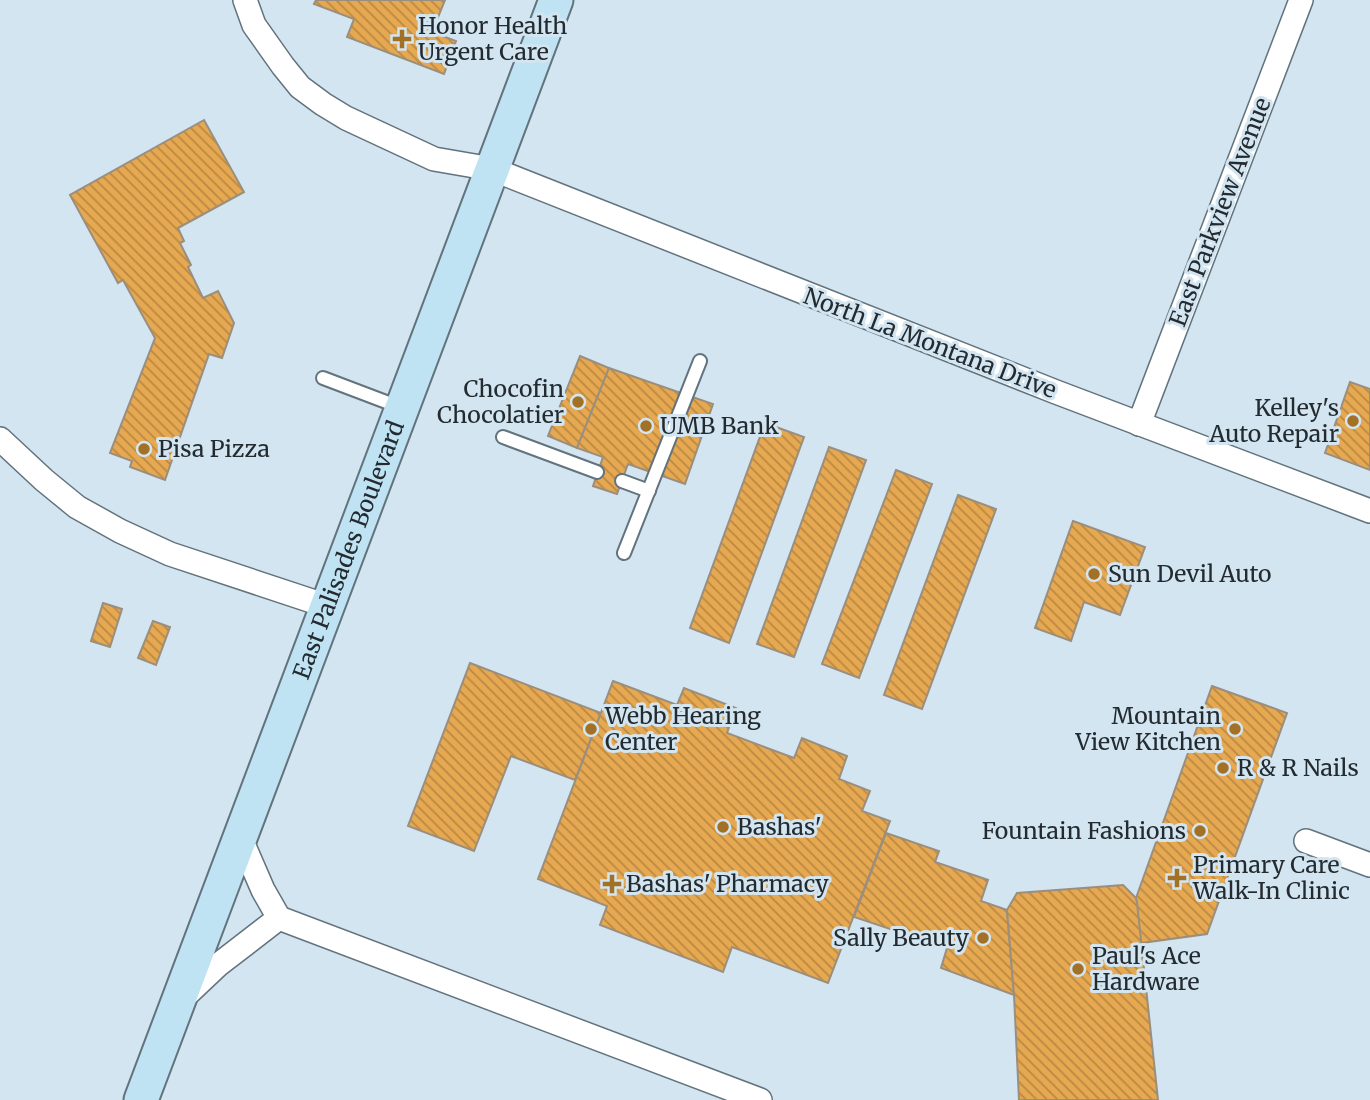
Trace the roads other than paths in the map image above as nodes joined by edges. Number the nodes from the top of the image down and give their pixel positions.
1 (245, 0) edge
2 (556, 0) edge
3 (1301, 0) edge
4 (492, 169) junction
5 (700, 361) dead end
6 (323, 378) dead end
7 (402, 408) junction
8 (1139, 424) junction
9 (503, 437) dead end
10 (0, 439) edge
11 (597, 472) dead end
12 (622, 481) dead end
13 (649, 491) junction
14 (1370, 511) edge
15 (624, 553) dead end
16 (327, 606) junction
17 (240, 837) junction
18 (1307, 841) dead end
19 (1370, 865) edge
20 (279, 918) junction
21 (178, 1004) junction
22 (141, 1100) edge
23 (760, 1100) edge

1 - 4 street, North La Montana Drive
2 - 4 street, East Palisades Boulevard
3 - 8 street, East Parkview Avenue
4 - 7 street, East Palisades Boulevard
4 - 8 street, North La Montana Drive
5 - 13 lane
6 - 7 lane
7 - 16 street, East Palisades Boulevard
8 - 14 street, North La Montana Drive
9 - 11 lane
10 - 16 street
12 - 13 lane
13 - 15 lane
16 - 17 street, East Palisades Boulevard
17 - 20 street
17 - 21 street, East Palisades Boulevard
18 - 19 street
20 - 21 street
20 - 23 street
21 - 22 street, East Palisades Boulevard

